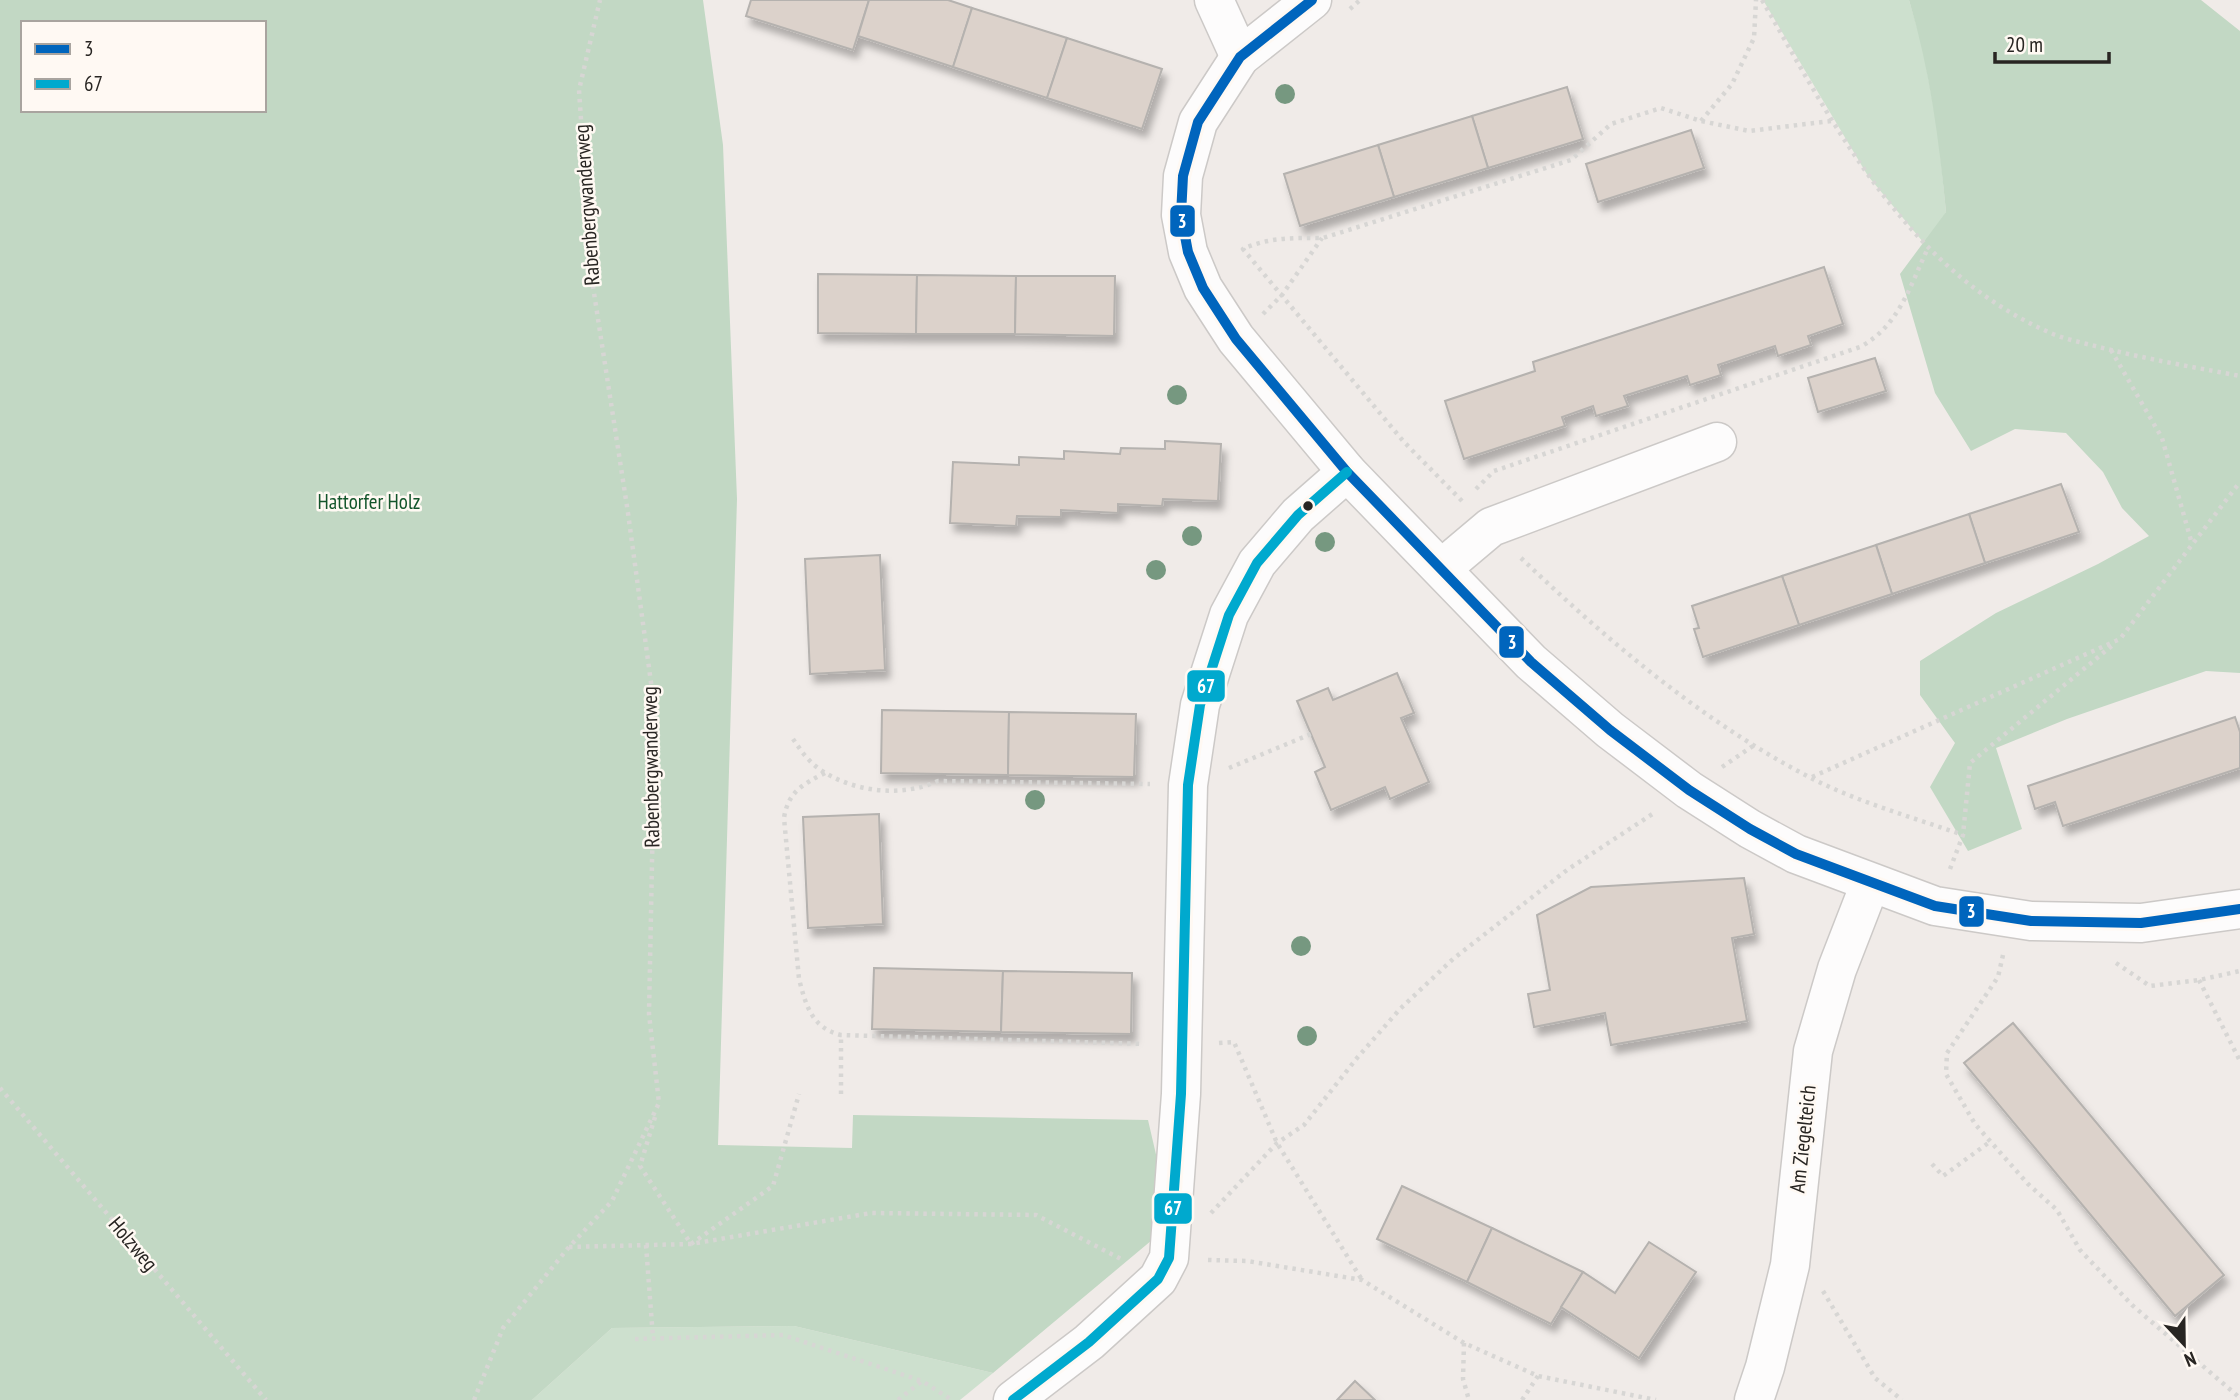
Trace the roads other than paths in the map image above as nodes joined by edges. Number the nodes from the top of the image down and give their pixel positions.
1 (1214, 0) edge
2 (1312, 0) edge
3 (1240, 57) junction
4 (1717, 442) dead end
5 (1347, 472) junction
6 (1444, 571) junction
7 (1870, 884) junction
8 (2240, 909) edge
9 (1013, 1400) edge
10 (1754, 1400) edge

1 - 3 street
2 - 3 street
3 - 5 street
4 - 6 street
5 - 6 street
5 - 9 street
6 - 7 street
7 - 8 street
7 - 10 street, Am Ziegelteich

